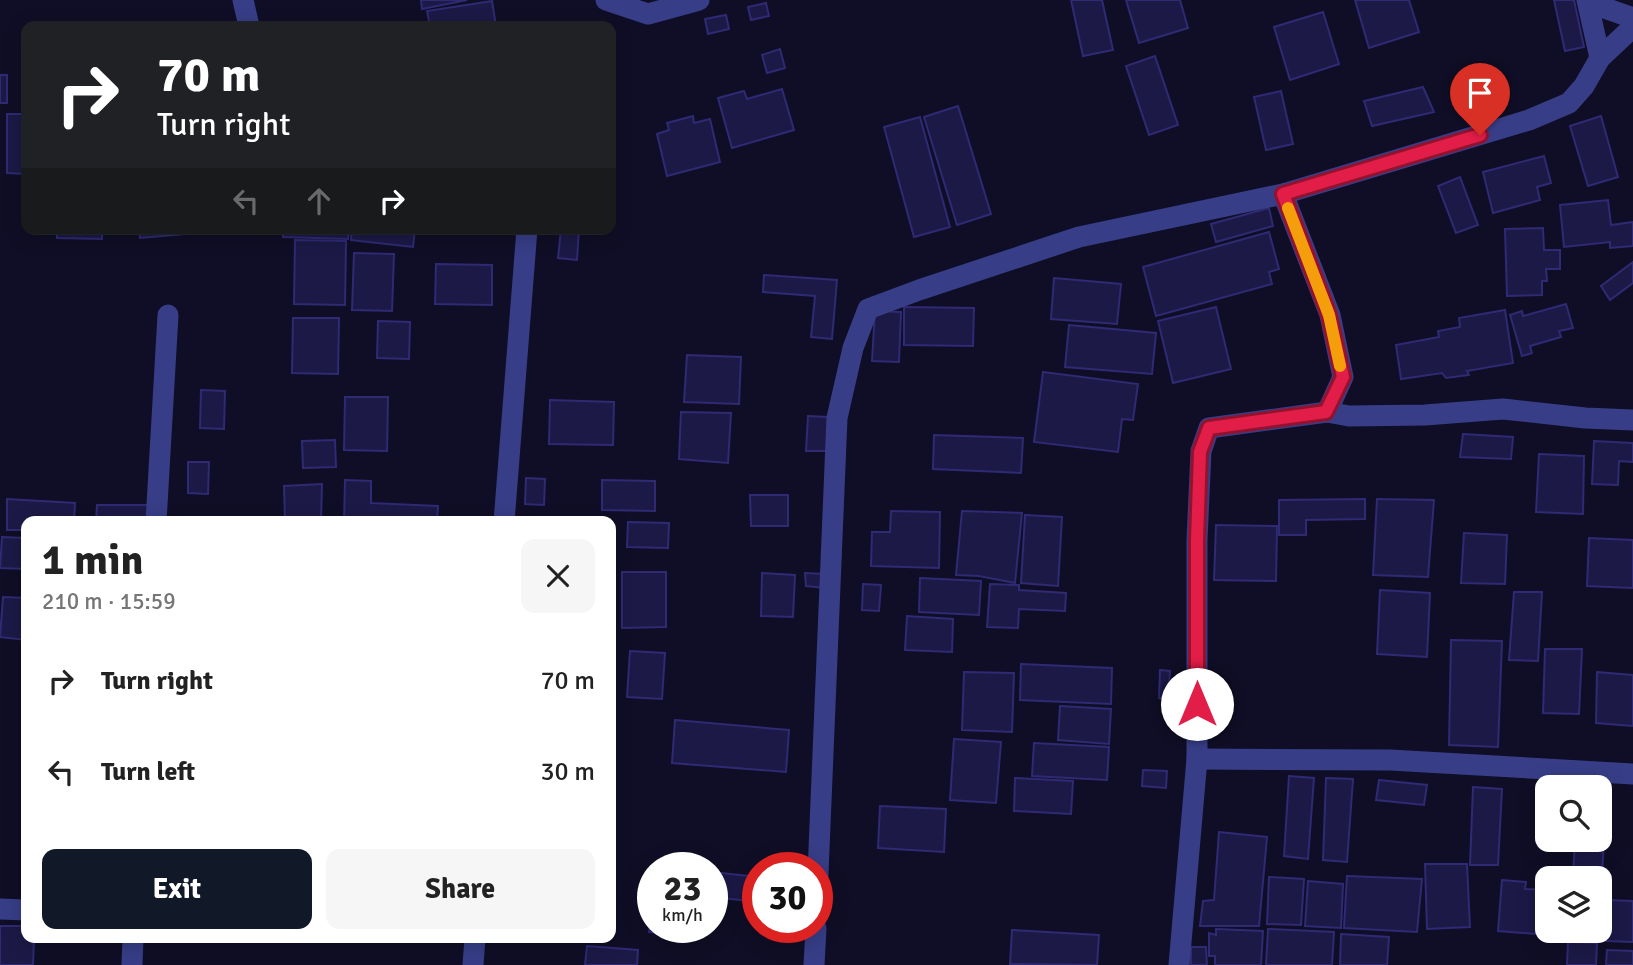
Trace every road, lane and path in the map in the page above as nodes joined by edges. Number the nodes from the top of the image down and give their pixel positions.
1 (243, 0) edge
2 (606, 0) edge
3 (699, 0) edge
4 (1588, 1) edge
5 (1633, 18) edge
6 (248, 21) edge
7 (1633, 27) edge
8 (1600, 58) junction
9 (1283, 194) junction
10 (527, 235) edge
11 (168, 315) dead end
12 (1326, 412) junction
13 (1633, 420) edge
14 (156, 516) edge
15 (504, 516) edge
16 (1197, 759) junction
17 (1633, 774) edge
18 (819, 852) edge
19 (0, 909) edge
20 (21, 910) edge
21 (133, 943) edge
22 (475, 943) edge
23 (815, 943) edge
24 (132, 965) edge
25 (473, 965) edge
26 (814, 965) edge
27 (1179, 965) edge

1 - 6 street
2 - 3 street
4 - 5 street
4 - 8 street
7 - 8 street
8 - 9 street
9 - 12 street
9 - 18 street
10 - 15 street
11 - 14 street
12 - 13 street
12 - 16 street
16 - 17 street
16 - 27 street
19 - 20 street
21 - 24 street
22 - 25 street
23 - 26 street

